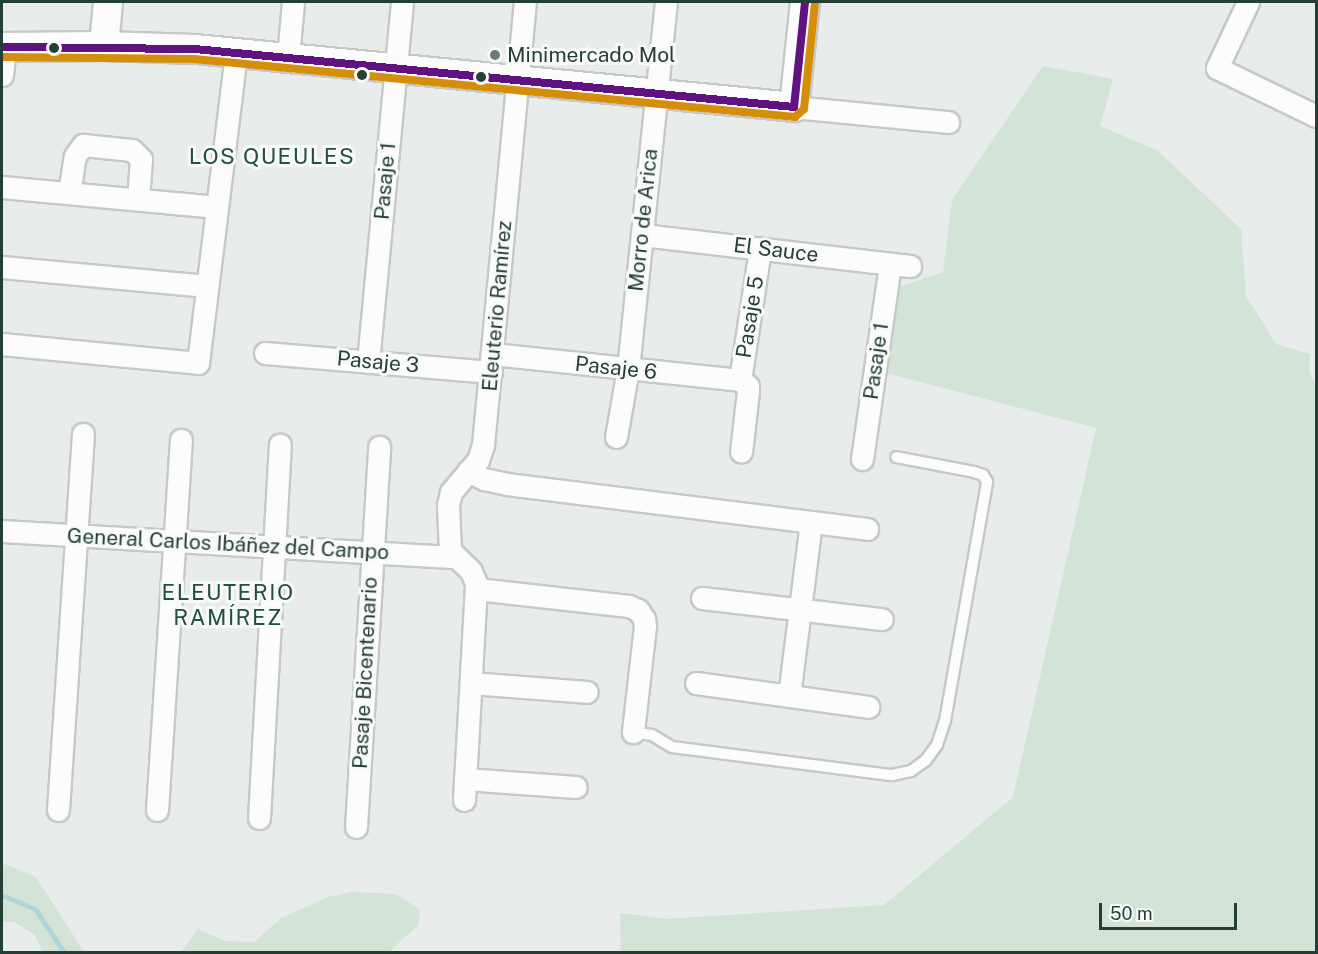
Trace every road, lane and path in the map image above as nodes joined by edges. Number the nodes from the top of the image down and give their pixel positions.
1 (108, 2) edge
2 (293, 2) edge
3 (402, 2) edge
4 (525, 2) edge
5 (666, 2) edge
6 (805, 2) edge
7 (1248, 2) edge
8 (104, 46) junction
9 (3, 47) edge
10 (236, 53) junction
11 (288, 57) junction
12 (395, 68) junction
13 (2, 75) edge
14 (518, 79) junction
15 (657, 92) junction
16 (794, 107) junction
17 (1317, 116) edge
18 (948, 122) dead end
19 (2, 187) edge
20 (69, 193) junction
21 (138, 199) junction
22 (217, 207) junction
23 (642, 235) junction
24 (760, 249) junction
25 (900, 265) joint
26 (2, 267) edge
27 (207, 286) junction
28 (2, 344) edge
29 (265, 353) dead end
30 (368, 362) junction
31 (492, 363) junction
32 (628, 369) junction
33 (740, 380) junction
34 (83, 434) dead end
35 (616, 437) dead end
36 (181, 440) dead end
37 (280, 445) dead end
38 (379, 447) dead end
39 (741, 452) dead end
40 (896, 457) dead end
41 (862, 459) dead end
42 (468, 471) junction
43 (811, 522) junction
44 (867, 529) dead end
45 (2, 531) edge
46 (76, 535) junction
47 (174, 541) junction
48 (274, 547) junction
49 (372, 552) junction
50 (454, 557) junction
51 (477, 589) junction
52 (702, 598) dead end
53 (800, 610) junction
54 (882, 619) dead end
55 (471, 683) junction
56 (696, 683) dead end
57 (587, 692) dead end
58 (789, 696) junction
59 (868, 706) dead end
60 (633, 732) joint
61 (576, 787) dead end
62 (58, 810) dead end
63 (157, 810) dead end
64 (259, 818) dead end
65 (356, 827) dead end

1 - 8 street
2 - 11 street
3 - 12 street, Pasaje 1
4 - 14 street, Eleuterio Ramírez
5 - 15 street, Morro de Arica
6 - 16 street
7 - 17 street
8 - 9 street
8 - 10 street
9 - 13 street
10 - 11 street
10 - 22 street
11 - 12 street
12 - 14 street
12 - 30 street, Pasaje 1
14 - 15 street
14 - 31 street, Eleuterio Ramírez
15 - 16 street
15 - 23 street, Morro de Arica
16 - 18 street
19 - 20 street
20 - 21 street
20 - 21 street
21 - 22 street
22 - 27 street
23 - 24 street, El Sauce
23 - 32 street, Morro de Arica
24 - 25 street, El Sauce
24 - 33 street, Pasaje 5
25 - 41 street, Pasaje 1
26 - 27 street
27 - 28 street
29 - 30 street, Pasaje 3
30 - 31 street, Pasaje 3
31 - 32 street, Pasaje 6
31 - 42 street, Eleuterio Ramírez
32 - 33 street, Pasaje 6
32 - 35 street, Morro de Arica
33 - 39 street, Pasaje 5
34 - 46 street
36 - 47 street
37 - 48 street
38 - 49 street, Pasaje Bicentenario
40 - 60 lane
42 - 43 street
42 - 50 street, Eleuterio Ramírez
43 - 44 street
43 - 53 street
45 - 46 street, General Carlos Ibáñez del Campo
46 - 47 street, General Carlos Ibáñez del Campo
46 - 62 street
47 - 48 street, General Carlos Ibáñez del Campo
47 - 63 street
48 - 49 street, General Carlos Ibáñez del Campo
48 - 64 street
49 - 50 street, General Carlos Ibáñez del Campo
49 - 65 street, Pasaje Bicentenario
50 - 51 street
51 - 55 street
51 - 60 street
52 - 53 street
53 - 54 street
53 - 58 street
55 - 57 street
55 - 61 street
56 - 58 street
58 - 59 street

